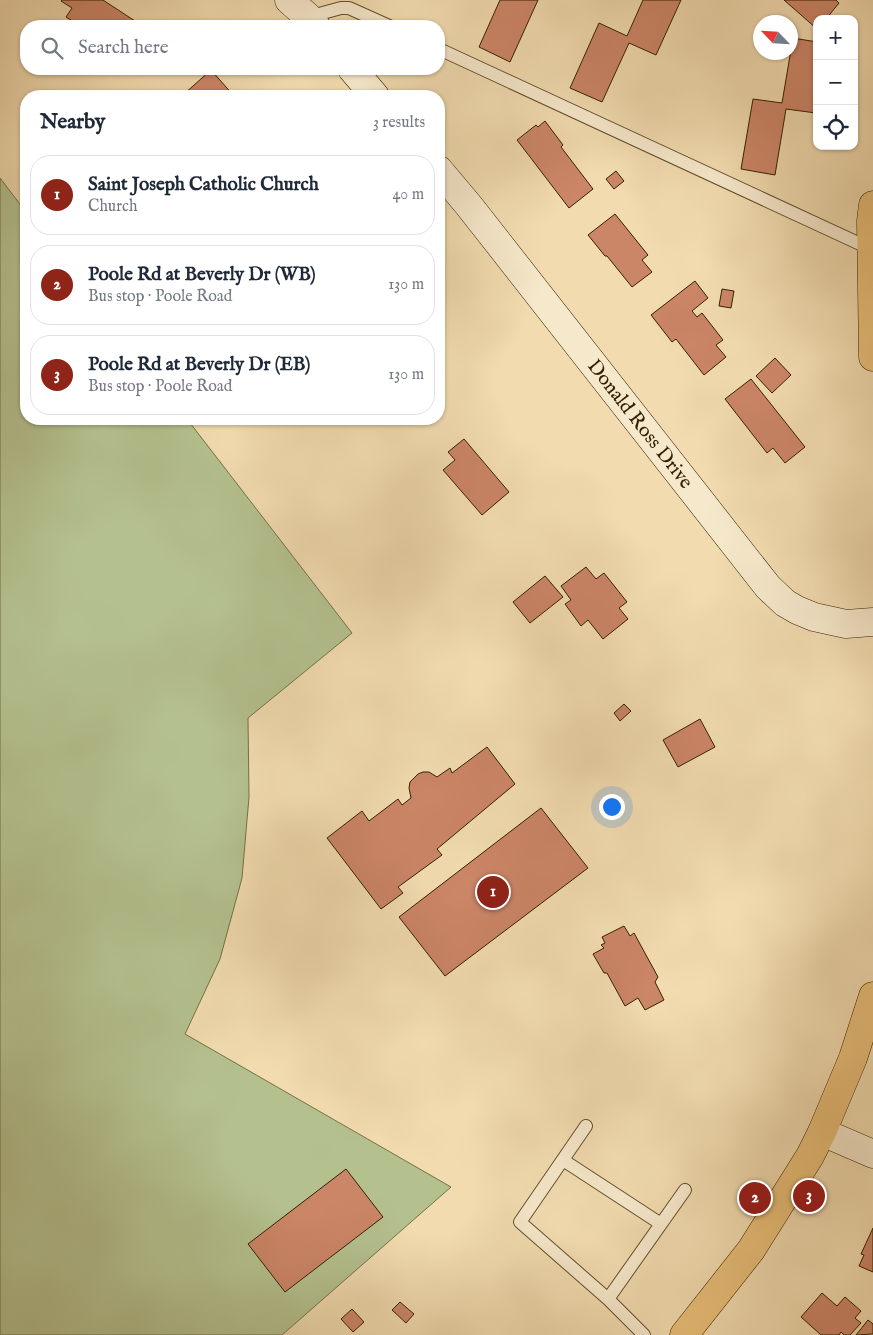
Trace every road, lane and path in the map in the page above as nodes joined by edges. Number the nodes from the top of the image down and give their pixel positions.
1 (304, 14) edge
2 (376, 20) edge
3 (445, 52) edge
4 (357, 75) edge
5 (371, 90) edge
6 (445, 177) edge
7 (873, 205) edge
8 (871, 249) junction
9 (873, 357) edge
10 (873, 622) edge
11 (873, 996) edge
12 (586, 1126) dead end
13 (822, 1132) junction
14 (873, 1154) edge
15 (563, 1160) junction
16 (685, 1190) dead end
17 (661, 1224) junction
18 (608, 1298) junction
19 (644, 1335) edge
20 (684, 1335) edge

1 - 2 lane
3 - 8 lane
4 - 5 street
6 - 10 street, Donald Ross Drive
7 - 8 main road
8 - 9 main road
11 - 13 main road
12 - 15 lane
13 - 14 street
13 - 20 main road
15 - 17 lane
15 - 18 lane
16 - 17 lane
17 - 18 lane
18 - 19 lane

